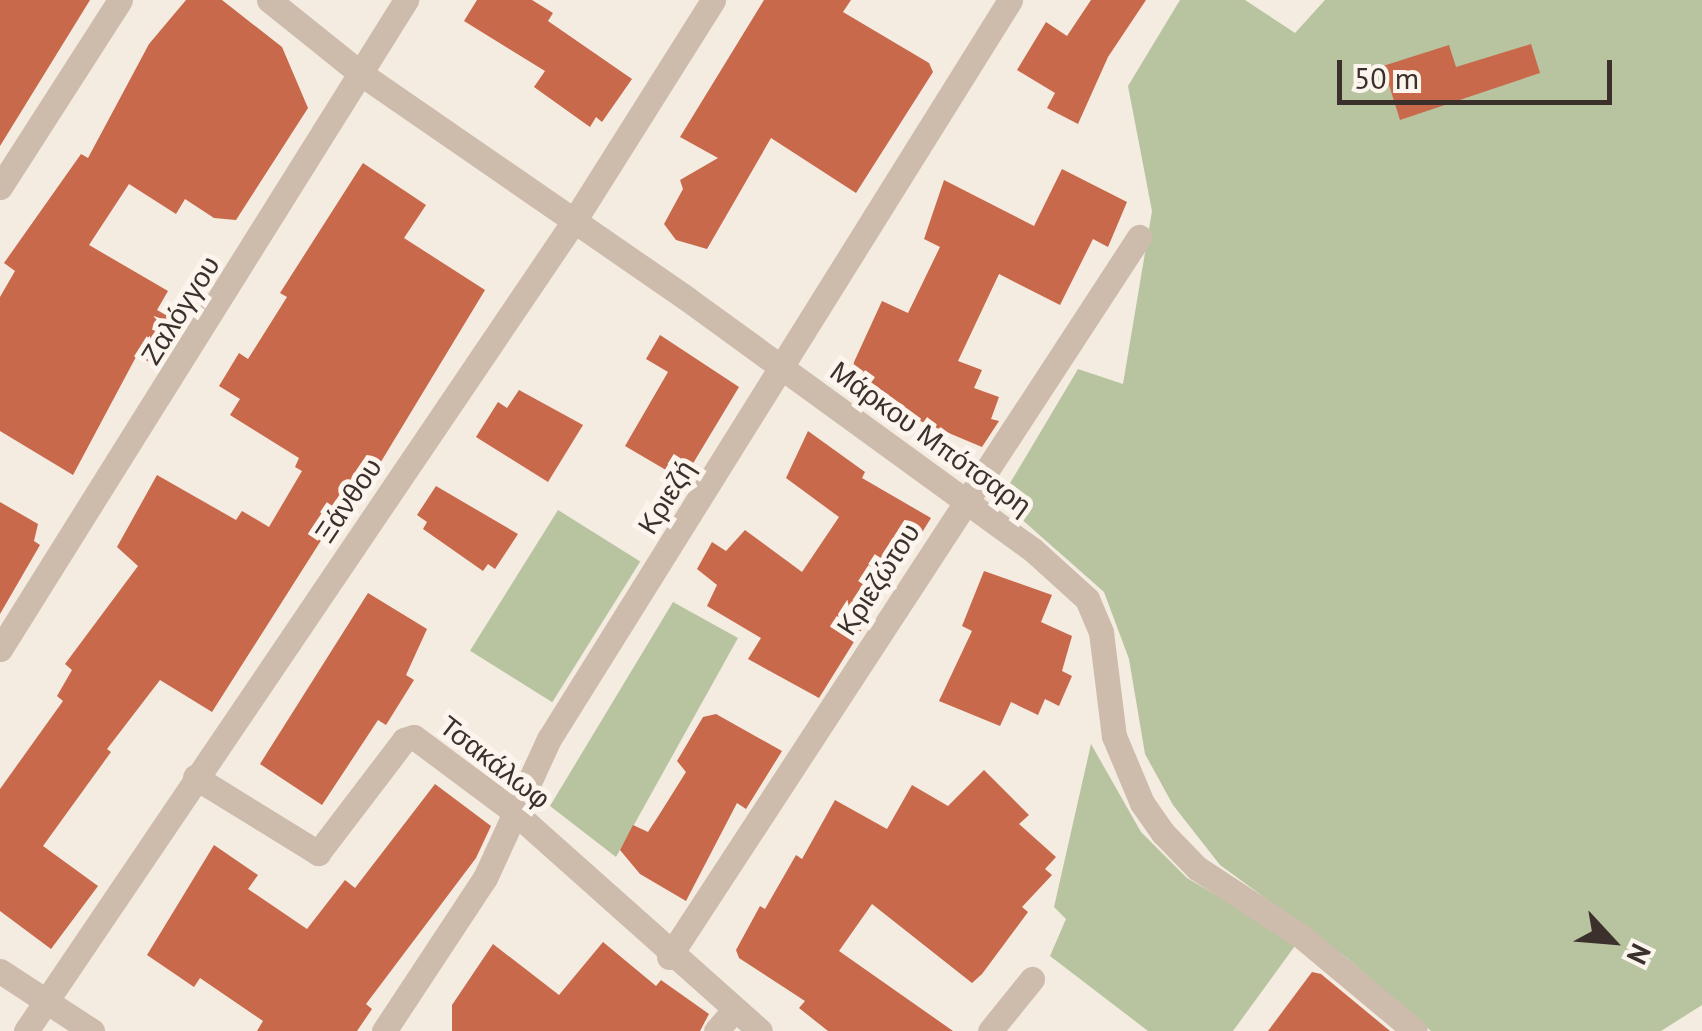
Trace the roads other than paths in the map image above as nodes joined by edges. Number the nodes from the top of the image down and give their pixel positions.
1 (120, 0) edge
2 (269, 0) edge
3 (406, 0) edge
4 (712, 0) edge
5 (1010, 0) edge
6 (360, 74) junction
7 (0, 186) edge
8 (574, 221) junction
9 (1139, 237) dead end
10 (783, 368) junction
11 (967, 496) junction
12 (0, 649) edge
13 (195, 778) junction
14 (512, 810) junction
15 (669, 956) junction
16 (0, 971) edge
17 (1032, 980) dead end
18 (44, 1004) junction
19 (734, 1010) junction
20 (26, 1031) edge
21 (92, 1031) edge
22 (384, 1031) edge
23 (716, 1031) edge
24 (760, 1031) edge
25 (990, 1031) edge
26 (1415, 1031) edge

1 - 7 street
2 - 6 street, Μάρκου Μπότσαρη
3 - 6 street, Ζαλόγγου
4 - 8 street, Ξάνθου
5 - 10 street, Κριεζή
6 - 8 street, Μάρκου Μπότσαρη
6 - 12 street, Ζαλόγγου
8 - 10 street, Μάρκου Μπότσαρη
8 - 13 street, Ξάνθου
9 - 11 street, Κριεζώτου
10 - 11 street, Μάρκου Μπότσαρη
10 - 14 street, Κριεζή
11 - 15 street, Κριεζώτου
11 - 26 street, Μάρκου Μπότσαρη
13 - 14 street, Τσακάλωφ
13 - 18 street, Ξάνθου
14 - 15 street, Τσακάλωφ
14 - 22 street, Κριεζή
15 - 19 street, Τσακάλωφ
16 - 18 street
17 - 25 street
18 - 20 street, Ξάνθου
18 - 21 street
19 - 23 street
19 - 24 street, Τσακάλωφ

